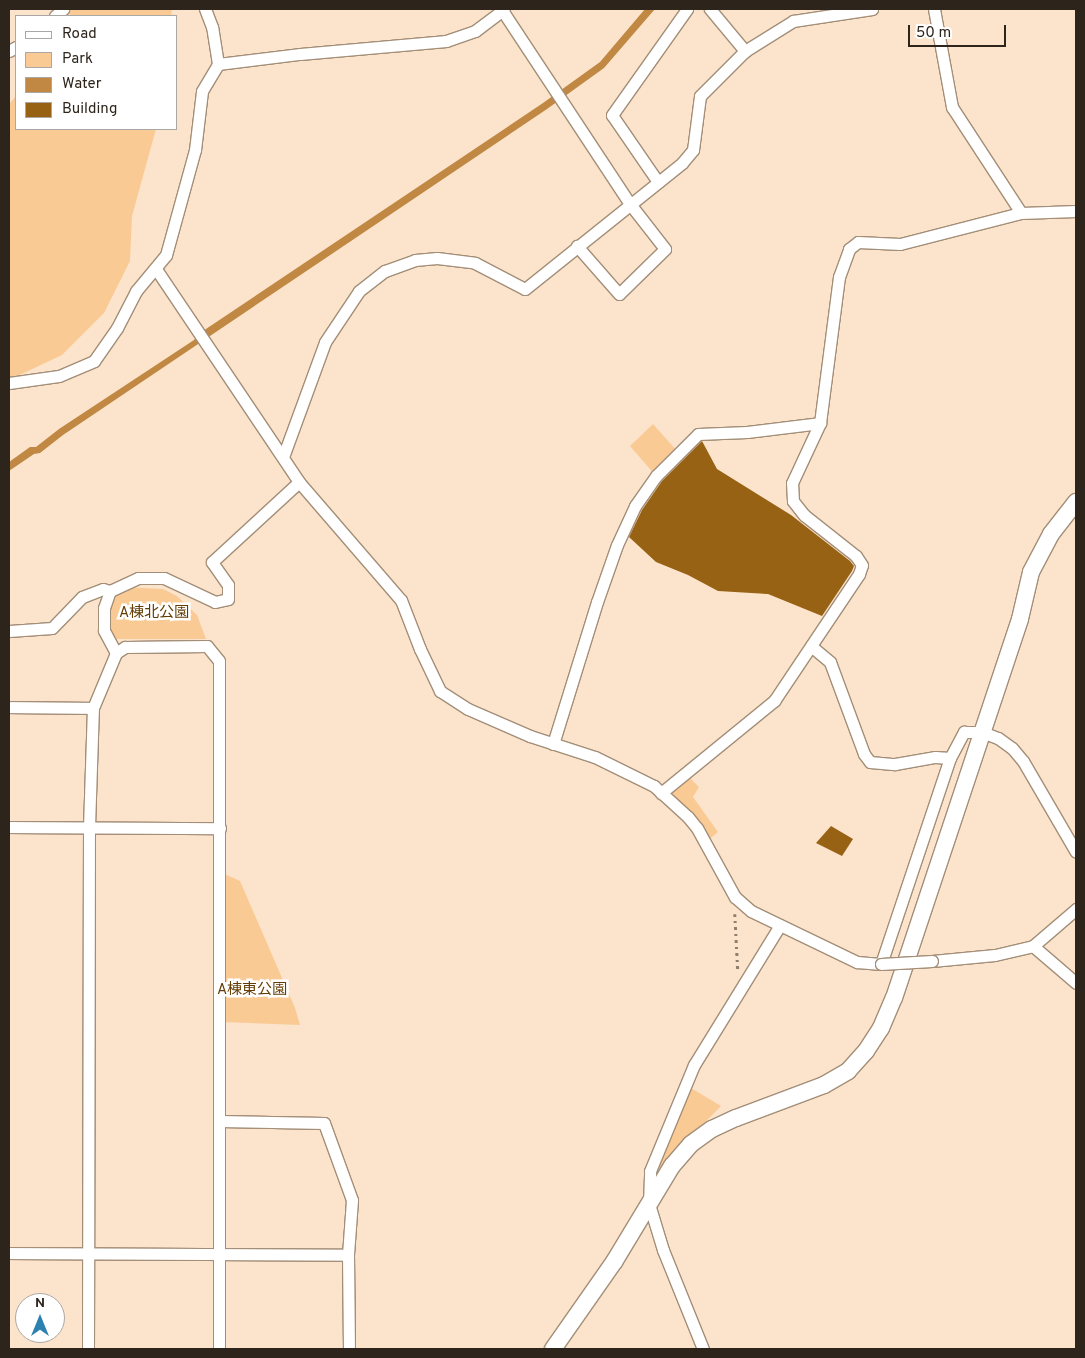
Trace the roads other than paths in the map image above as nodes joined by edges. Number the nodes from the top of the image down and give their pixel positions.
1 (205, 9) edge
2 (503, 9) edge
3 (687, 9) edge
4 (710, 9) edge
5 (872, 9) edge
6 (934, 9) edge
7 (745, 51) junction
8 (218, 64) junction
9 (658, 182) junction
10 (630, 204) junction
11 (1076, 211) edge
12 (1021, 213) junction
13 (577, 246) junction
14 (156, 269) junction
15 (9, 383) edge
16 (820, 423) junction
17 (282, 457) junction
18 (299, 482) junction
19 (1076, 502) edge
20 (110, 591) junction
21 (9, 632) edge
22 (811, 646) junction
23 (116, 653) junction
24 (9, 707) edge
25 (93, 708) junction
26 (982, 732) junction
27 (553, 744) junction
28 (950, 758) junction
29 (661, 793) junction
30 (88, 826) junction
31 (9, 827) edge
32 (220, 828) junction
33 (1076, 852) edge
34 (1076, 909) edge
35 (780, 925) junction
36 (1033, 946) junction
37 (881, 964) junction
38 (1076, 982) edge
39 (220, 1121) junction
40 (649, 1204) junction
41 (9, 1253) edge
42 (89, 1254) junction
43 (220, 1254) junction
44 (348, 1255) junction
45 (88, 1349) edge
46 (219, 1349) edge
47 (348, 1349) edge
48 (553, 1349) edge
49 (703, 1349) edge

1 - 8 street
2 - 8 street
2 - 10 street
3 - 9 street
4 - 7 street
5 - 7 street
6 - 12 street
7 - 9 street
8 - 14 street
9 - 10 street
10 - 13 street
10 - 13 street
11 - 12 street
12 - 16 street
13 - 17 street
14 - 15 street
14 - 17 street
16 - 22 street
16 - 27 street
17 - 18 street
18 - 20 street
18 - 27 street
19 - 26 street
20 - 21 street
20 - 23 street
22 - 28 street
22 - 29 street
23 - 25 street
23 - 32 street
24 - 25 street
25 - 30 street
26 - 28 street
26 - 33 street
26 - 40 street
27 - 29 street
28 - 37 street
29 - 35 street
30 - 31 street
30 - 32 street
30 - 42 street
32 - 39 street
34 - 36 street
35 - 37 street
35 - 40 street
36 - 37 street, bridge
36 - 38 street
39 - 43 street
39 - 44 street
40 - 48 street
40 - 49 street
41 - 42 street
42 - 43 street
42 - 45 street
43 - 44 street
43 - 46 street
44 - 47 street

